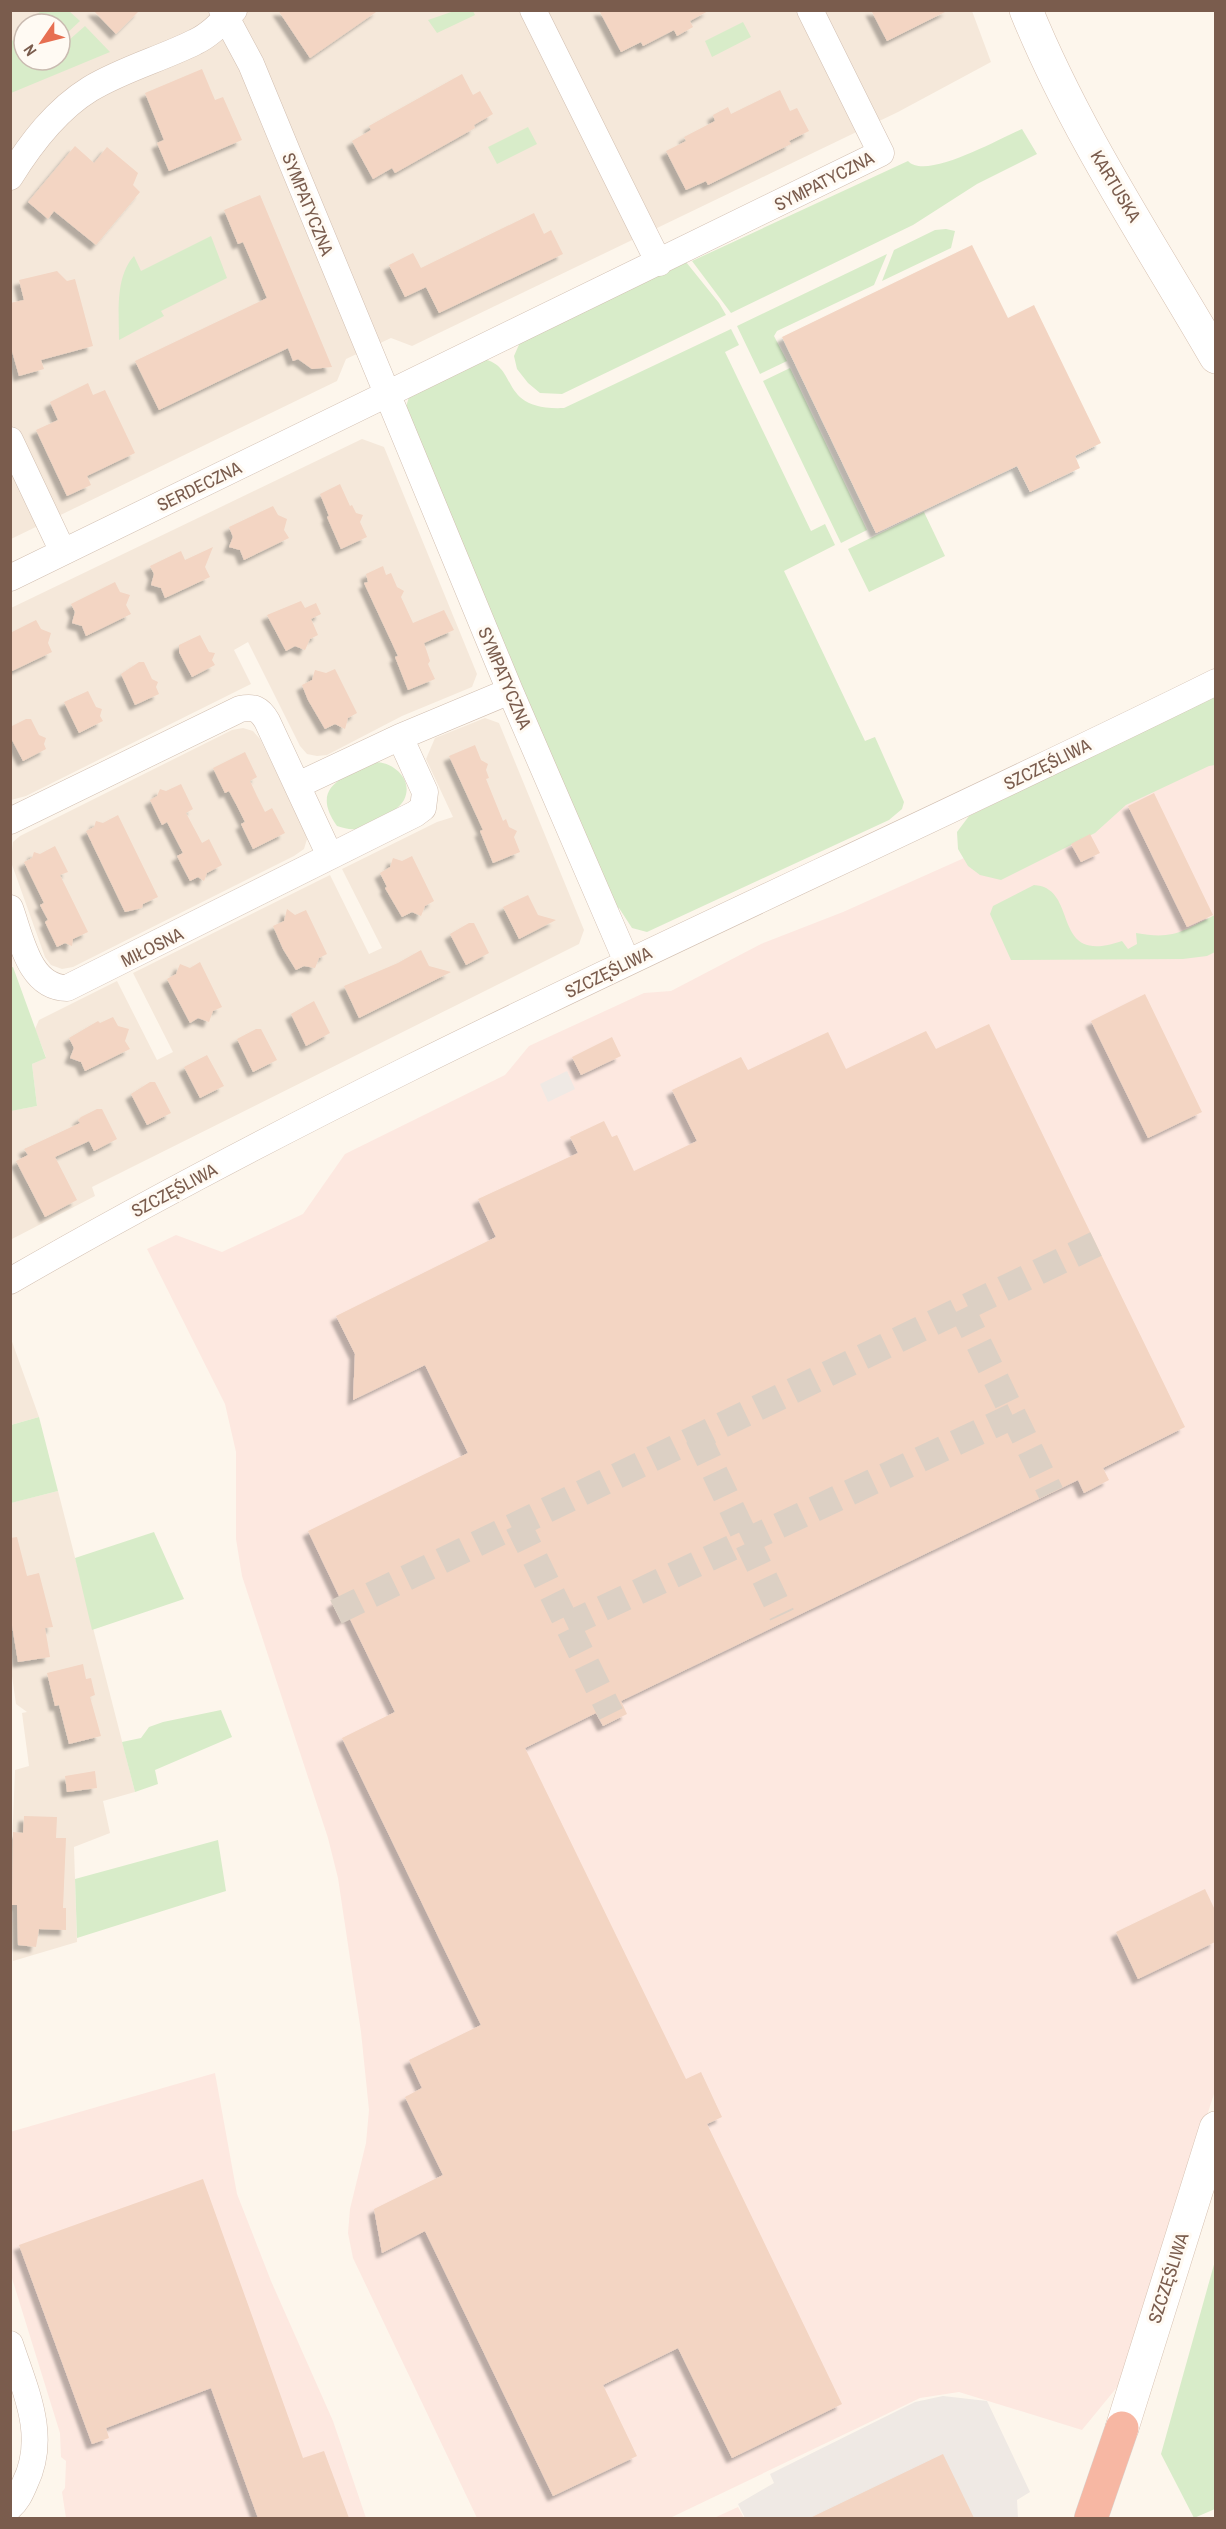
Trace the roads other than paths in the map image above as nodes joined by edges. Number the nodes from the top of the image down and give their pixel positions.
1 (533, 10) edge
2 (810, 10) edge
3 (1026, 10) edge
4 (228, 13) edge
5 (10, 177) edge
6 (659, 263) junction
7 (1215, 357) edge
8 (387, 393) junction
9 (10, 440) edge
10 (63, 552) junction
11 (10, 578) edge
12 (1215, 682) edge
13 (510, 691) junction
14 (400, 737) junction
15 (298, 785) junction
16 (10, 821) edge
17 (330, 856) junction
18 (10, 908) edge
19 (627, 962) junction
20 (10, 1281) edge
21 (1215, 2128) edge
22 (10, 2344) edge
23 (1122, 2428) joint
24 (10, 2507) edge
25 (1091, 2518) edge

1 - 6 street
2 - 6 street, SYMPATYCZNA
3 - 7 street, KARTUSKA
4 - 5 street, SYMPATYCZNA
4 - 8 street, SYMPATYCZNA
6 - 8 street, SYMPATYCZNA
8 - 10 street, SERDECZNA
8 - 13 street, SYMPATYCZNA
9 - 10 street
10 - 11 street, SERDECZNA
12 - 19 street, SZCZĘŚLIWA
13 - 14 street
13 - 19 street, SYMPATYCZNA
14 - 15 street
14 - 17 street, MIŁOSNA
15 - 16 street
15 - 17 street
17 - 18 street, MIŁOSNA
19 - 20 street, SZCZĘŚLIWA
21 - 23 street, SZCZĘŚLIWA
22 - 24 street
23 - 25 highway

